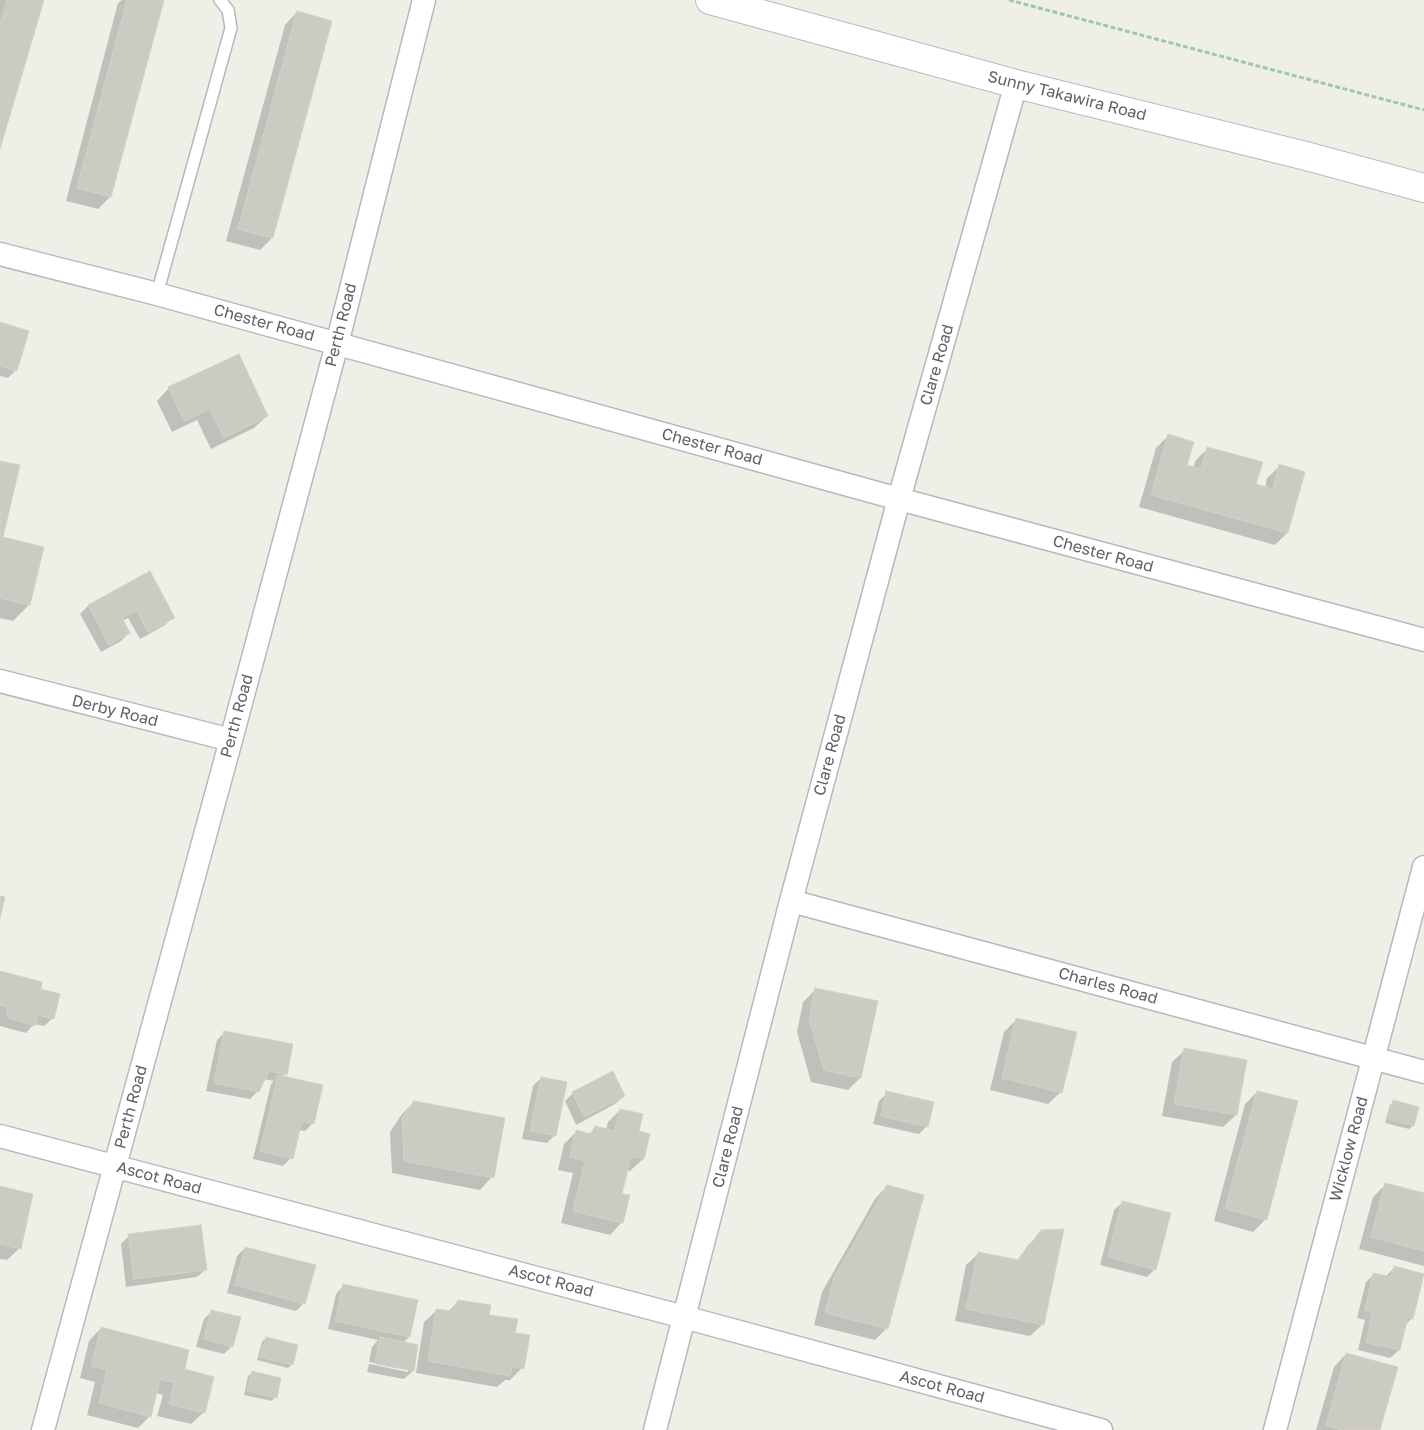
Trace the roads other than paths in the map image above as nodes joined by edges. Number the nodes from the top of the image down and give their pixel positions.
1 (220, 0) edge
2 (424, 0) edge
3 (710, 0) edge
4 (1016, 84) junction
5 (1424, 188) edge
6 (0, 254) edge
7 (156, 294) junction
8 (337, 344) junction
9 (899, 499) junction
10 (1424, 640) edge
11 (0, 681) edge
12 (231, 740) junction
13 (1424, 867) edge
14 (791, 901) junction
15 (1373, 1058) junction
16 (1424, 1072) edge
17 (0, 1136) edge
18 (114, 1166) junction
19 (684, 1317) junction
20 (43, 1430) edge
21 (655, 1430) edge
22 (1101, 1430) edge
23 (1275, 1430) edge

1 - 7 lane
2 - 8 street, Perth Road
3 - 4 main road, Sunny Takawira Road
4 - 5 main road, Sunny Takawira Road
4 - 9 street, Clare Road
6 - 7 street, Chester Road
7 - 8 street, Chester Road
8 - 9 street, Chester Road
8 - 12 street, Perth Road
9 - 10 street, Chester Road
9 - 14 street, Clare Road
11 - 12 street, Derby Road
12 - 18 street, Perth Road
13 - 15 street, Wicklow Road
14 - 15 street, Charles Road
14 - 19 street, Clare Road
15 - 16 street, Charles Road
15 - 23 street, Wicklow Road
17 - 18 street, Ascot Road
18 - 19 street, Ascot Road
18 - 20 street, Perth Road
19 - 21 street, Clare Road
19 - 22 street, Ascot Road

